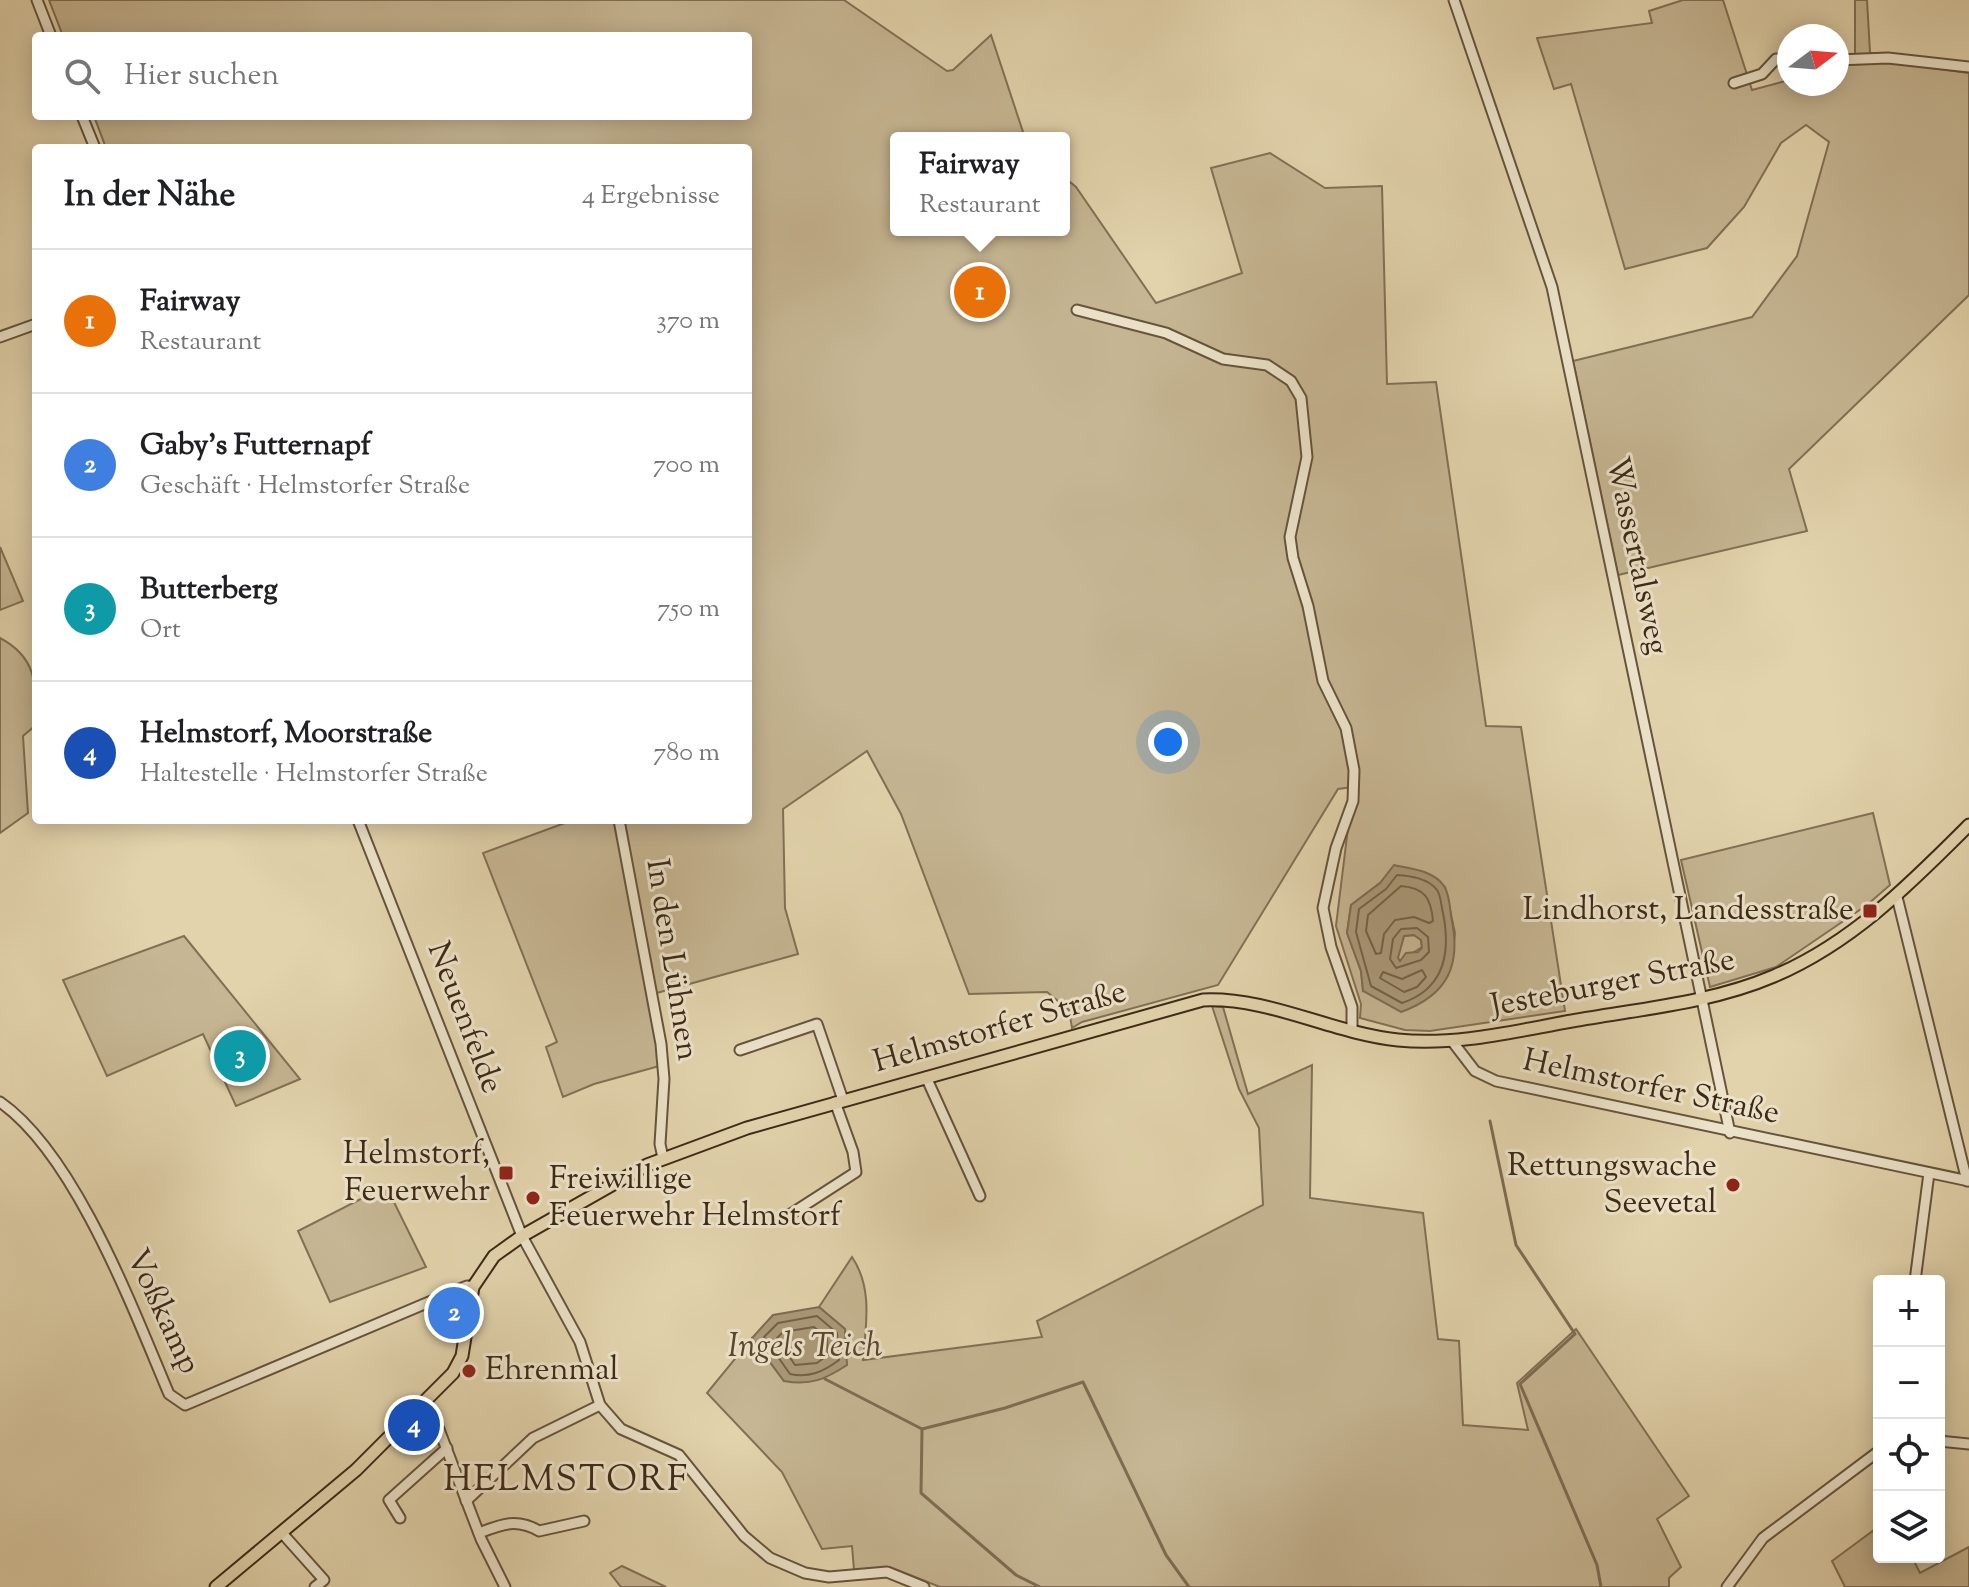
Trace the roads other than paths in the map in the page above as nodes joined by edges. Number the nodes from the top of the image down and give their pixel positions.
1 (37, 0) edge
2 (1454, 0) edge
3 (49, 32) edge
4 (1777, 59) edge
5 (1849, 60) edge
6 (1969, 67) edge
7 (1734, 83) dead end
8 (84, 120) edge
9 (93, 144) edge
10 (1077, 310) dead end
11 (32, 325) edge
12 (0, 337) edge
13 (360, 824) edge
14 (620, 824) edge
15 (1969, 825) edge
16 (1897, 897) junction
17 (1701, 998) junction
18 (1352, 1031) junction
19 (1452, 1041) junction
20 (740, 1050) dead end
21 (926, 1077) junction
22 (839, 1101) junction
23 (0, 1102) edge
24 (1730, 1133) junction
25 (663, 1158) junction
26 (1929, 1173) junction
27 (1968, 1181) edge
28 (980, 1196) dead end
29 (783, 1219) dead end
30 (522, 1236) junction
31 (1916, 1275) edge
32 (473, 1287) junction
33 (426, 1404) junction
34 (600, 1405) junction
35 (1945, 1442) edge
36 (1969, 1444) edge
37 (447, 1448) junction
38 (1873, 1456) edge
39 (466, 1501) junction
40 (400, 1518) dead end
41 (584, 1521) dead end
42 (282, 1533) junction
43 (479, 1533) junction
44 (216, 1587) edge
45 (315, 1587) edge
46 (505, 1587) edge
47 (924, 1587) edge
48 (1727, 1587) edge

1 - 3 street
2 - 17 street, Wassertalsweg
4 - 7 street
5 - 6 street
8 - 9 street
10 - 18 street
11 - 12 street
13 - 30 street, Neuenfelde
14 - 25 street, In den Lühnen
15 - 16 main road, Jesteburger Straße
16 - 17 main road, Jesteburger Straße
16 - 27 street
17 - 19 main road, Jesteburger Straße
17 - 24 street, Wassertalsweg
18 - 19 main road, Helmstorfer Straße
18 - 21 main road, Helmstorfer Straße
19 - 24 street, Helmstorfer Straße
20 - 22 street
21 - 22 main road, Helmstorfer Straße
21 - 28 street
22 - 25 main road, Helmstorfer Straße
22 - 29 street
23 - 32 street, Voßkamp
24 - 26 street, Helmstorfer Straße
25 - 30 main road, Helmstorfer Straße
26 - 27 street, Helmstorfer Straße
26 - 31 street
30 - 32 main road, Helmstorfer Straße
30 - 34 street, Neuenfelde
32 - 33 main road, Helmstorfer Straße
33 - 37 street
33 - 42 main road, Helmstorfer Straße
34 - 39 street
34 - 47 street
35 - 36 street
37 - 39 street
37 - 40 street
38 - 48 street
39 - 43 street
41 - 43 street
42 - 44 main road, Helmstorfer Straße
42 - 45 street
43 - 46 street

